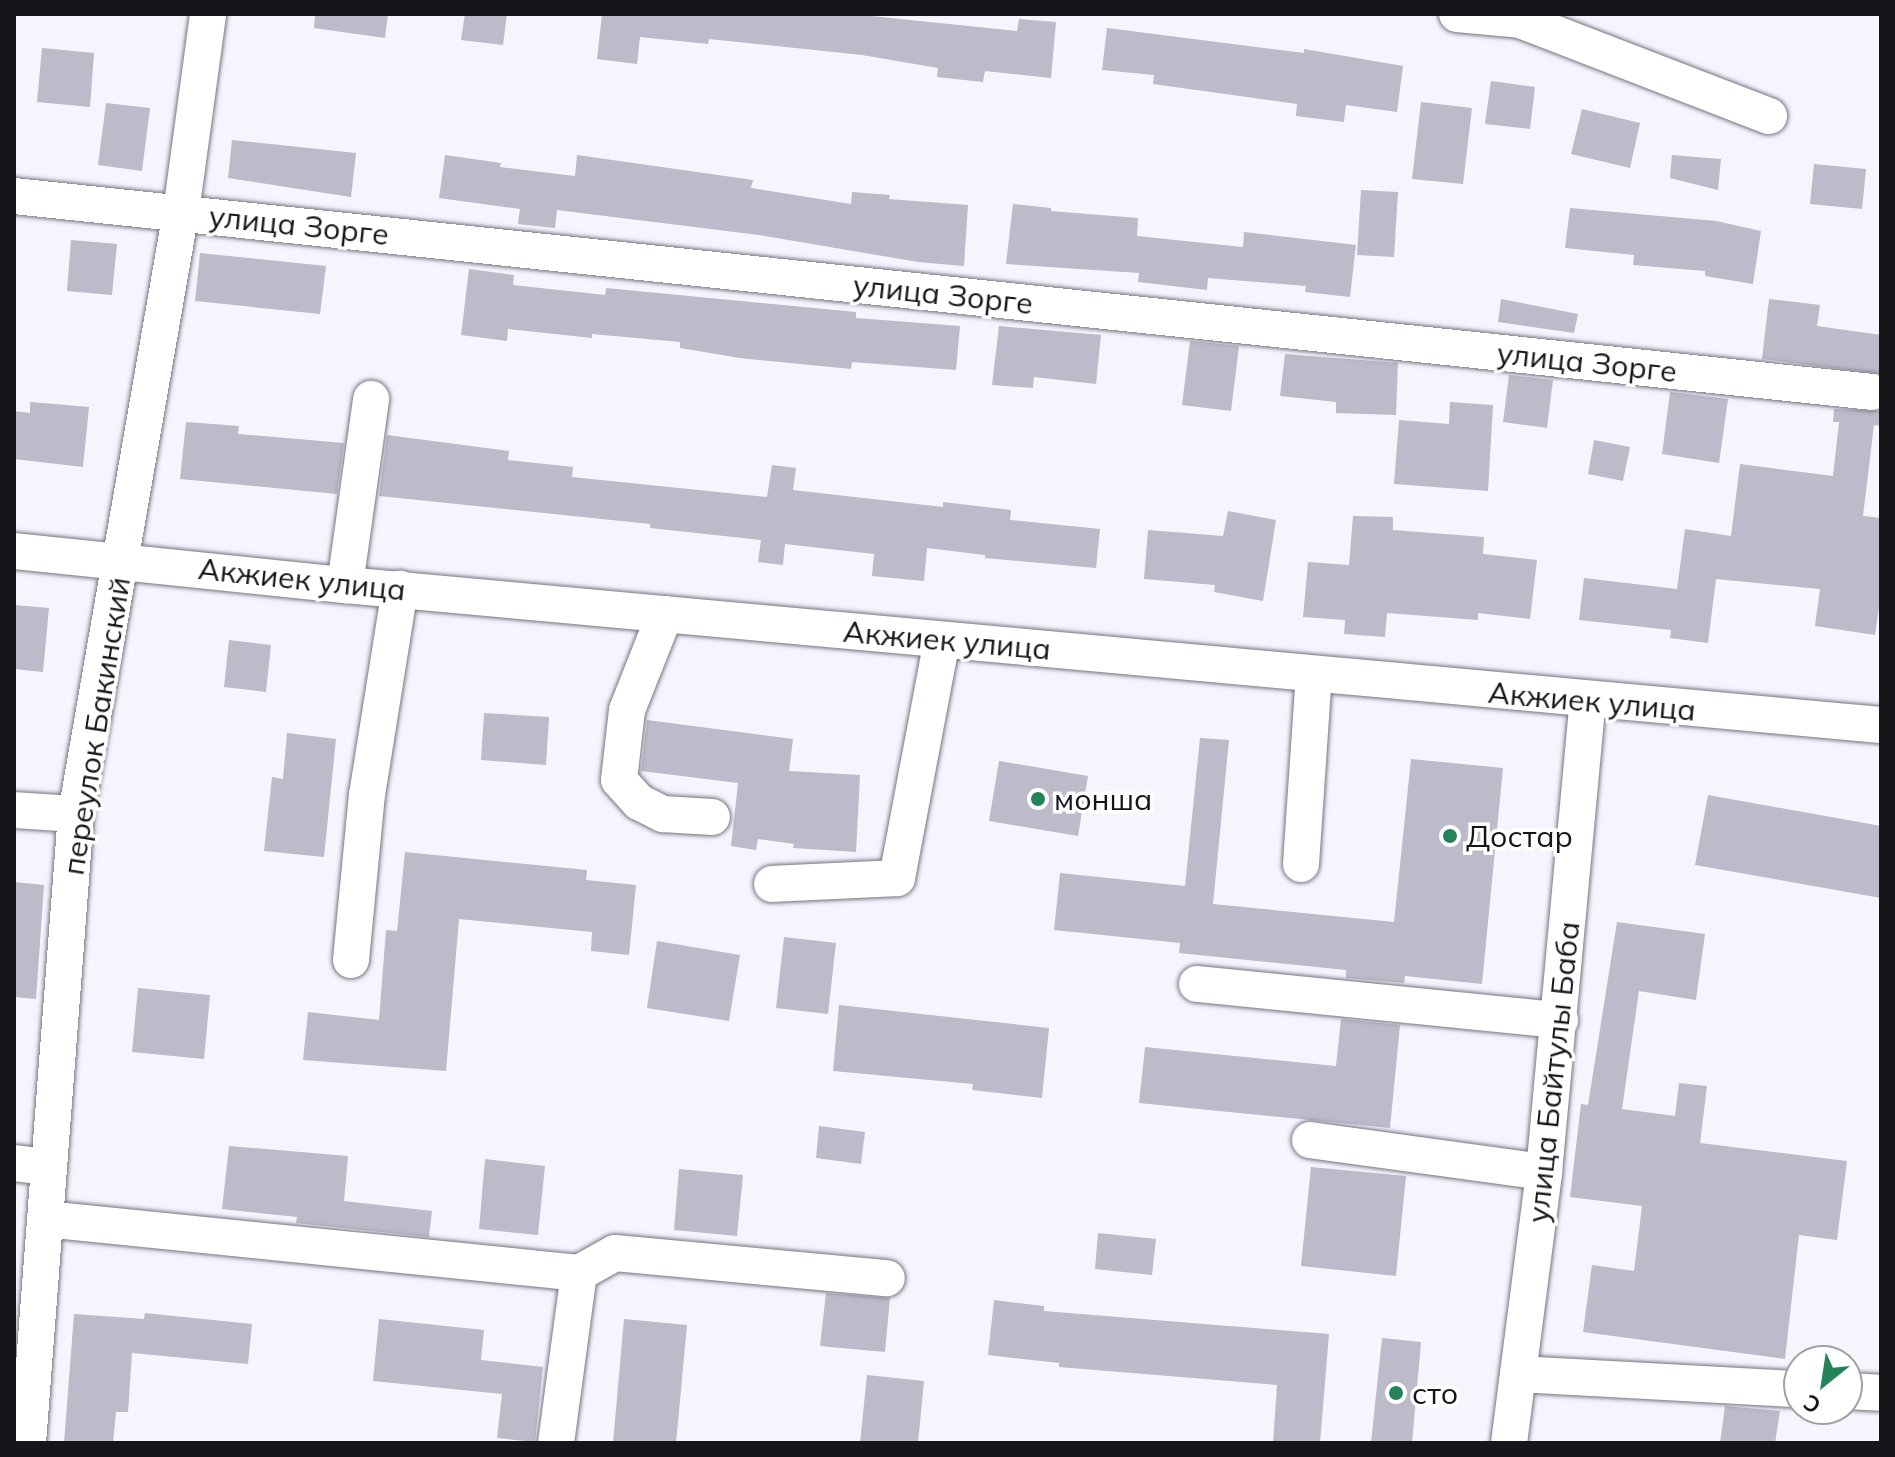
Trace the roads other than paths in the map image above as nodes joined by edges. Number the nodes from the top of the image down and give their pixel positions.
1 (208, 14) edge
2 (1457, 14) edge
3 (1769, 116) dead end
4 (14, 196) edge
5 (181, 212) junction
6 (1872, 392) dead end
7 (371, 399) dead end
8 (14, 551) edge
9 (122, 560) junction
10 (345, 585) junction
11 (400, 589) junction
12 (665, 614) junction
13 (942, 640) junction
14 (1314, 675) junction
15 (1588, 701) junction
16 (1881, 725) edge
17 (14, 810) edge
18 (76, 814) junction
19 (712, 817) dead end
20 (1301, 864) dead end
21 (772, 884) dead end
22 (351, 960) dead end
23 (1197, 984) dead end
24 (1560, 1020) junction
25 (1310, 1140) dead end
26 (32, 1165) edge
27 (1544, 1172) junction
28 (45, 1219) junction
29 (579, 1273) junction
30 (887, 1278) dead end
31 (1518, 1374) junction
32 (1783, 1388) edge
33 (28, 1443) edge
34 (556, 1443) edge
35 (1509, 1443) edge

1 - 5 street, переулок Бакинский
2 - 3 street
4 - 5 street, улица Зорге
5 - 6 street, улица Зорге
5 - 9 street, переулок Бакинский
7 - 10 street
8 - 9 street, Акжиек улица
9 - 10 street, Акжиек улица
9 - 18 street, переулок Бакинский
10 - 11 street, Акжиек улица
11 - 12 street, Акжиек улица
11 - 22 street
12 - 13 street, Акжиек улица
12 - 19 street
13 - 14 street, Акжиек улица
13 - 21 street
14 - 15 street, Акжиек улица
14 - 20 street
15 - 16 street, Акжиек улица
15 - 24 street, улица Байтулы Баба
17 - 18 street
18 - 26 street, переулок Бакинский
23 - 24 street
24 - 27 street, улица Байтулы Баба
25 - 27 street
26 - 28 street, переулок Бакинский
27 - 31 street, улица Байтулы Баба
28 - 29 street
28 - 33 street, переулок Бакинский
29 - 30 street
29 - 34 street
31 - 32 street
31 - 35 street, улица Байтулы Баба

